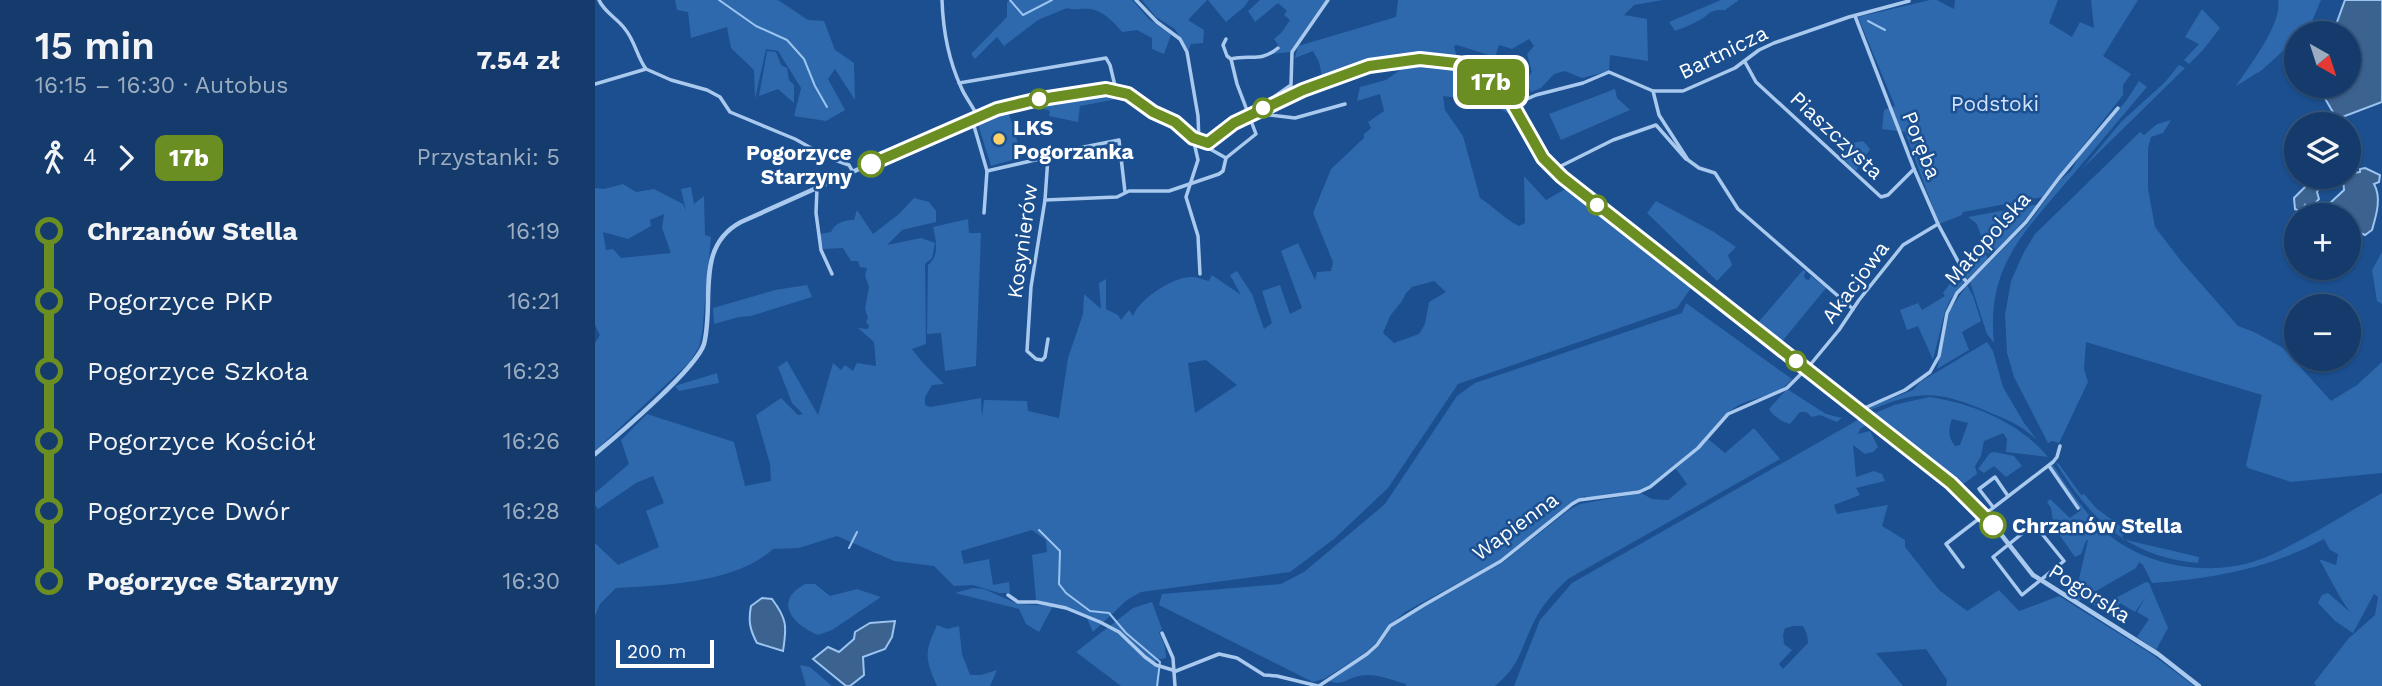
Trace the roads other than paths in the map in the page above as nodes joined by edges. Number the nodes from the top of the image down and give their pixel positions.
1 (599, 0) edge
2 (942, 0) edge
3 (1136, 0) edge
4 (1328, 0) edge
5 (1909, 1) edge
6 (1855, 16) junction
7 (1226, 40) dead end
8 (1278, 48) dead end
9 (1231, 59) junction
10 (1745, 62) junction
11 (646, 69) junction
12 (959, 83) junction
13 (595, 84) edge
14 (1117, 90) junction
15 (1653, 91) junction
16 (1345, 104) dead end
17 (1513, 105) junction
18 (1268, 106) junction
19 (2118, 108) dead end
20 (1259, 111) junction
21 (1249, 115) junction
22 (975, 118) junction
23 (1196, 140) junction
24 (1205, 143) junction
25 (1048, 158) junction
26 (1226, 158) junction
27 (1688, 160) junction
28 (1914, 169) junction
29 (1553, 170) junction
30 (986, 171) junction
31 (853, 172) junction
32 (1191, 184) junction
33 (817, 188) junction
34 (1125, 192) junction
35 (1045, 200) junction
36 (984, 213) dead end
37 (1938, 224) junction
38 (832, 274) dead end
39 (1200, 274) dead end
40 (1967, 282) junction
41 (1853, 309) junction
42 (1048, 339) dead end
43 (1806, 369) junction
44 (1859, 411) junction
45 (2060, 446) dead end
46 (595, 454) edge
47 (2049, 466) junction
48 (2008, 496) junction
49 (1993, 508) junction
50 (2078, 508) dead end
51 (1985, 514) junction
52 (2008, 544) junction
53 (1963, 567) dead end
54 (2040, 580) junction
55 (1008, 595) dead end
56 (1163, 633) dead end
57 (1176, 671) junction
58 (1175, 686) edge
59 (1319, 686) edge
60 (2199, 686) edge

1 - 11 street
2 - 12 street
3 - 23 street
4 - 18 street
5 - 6 street, Bartnicza
6 - 10 street, Bartnicza
6 - 28 street, Poręba
7 - 9 street
8 - 9 street
9 - 21 street
10 - 15 street, Bartnicza
10 - 28 street, Piaszczysta
11 - 13 street
11 - 31 street
12 - 14 street
12 - 22 street
14 - 22 street
14 - 23 street
15 - 17 street, Bartnicza
15 - 27 street
16 - 20 street
17 - 18 street, Pogorska
17 - 29 street, Pogorska
18 - 20 street, Pogorska
19 - 40 street, Małopolska
20 - 21 street, Pogorska
21 - 24 street, Pogorska
21 - 26 street
22 - 30 street
22 - 31 street
23 - 24 street
23 - 32 street
24 - 26 street
25 - 30 street, Kosynierów
25 - 34 street
25 - 35 street, Kosynierów
26 - 32 street
27 - 29 street
27 - 41 street
28 - 37 street, Poręba
29 - 43 street, Pogorska
30 - 36 street
31 - 33 street
32 - 34 street
32 - 39 street
33 - 38 street
33 - 46 street
34 - 35 street
35 - 42 street, Kosynierów
37 - 40 street, Poręba
37 - 41 street, Akacjowa
40 - 44 street, Małopolska
41 - 43 street, Akacjowa
43 - 44 street, Pogorska
43 - 59 street, Wapienna
44 - 51 street, Pogorska
45 - 47 street
47 - 48 street
47 - 50 street
48 - 49 street
48 - 49 street
49 - 51 street
51 - 52 street, Pogorska
51 - 53 street
52 - 54 street, Pogorska
52 - 54 street
52 - 54 street
54 - 60 street, Pogorska
55 - 57 street
56 - 57 street
57 - 58 street
57 - 59 street, Wapienna

